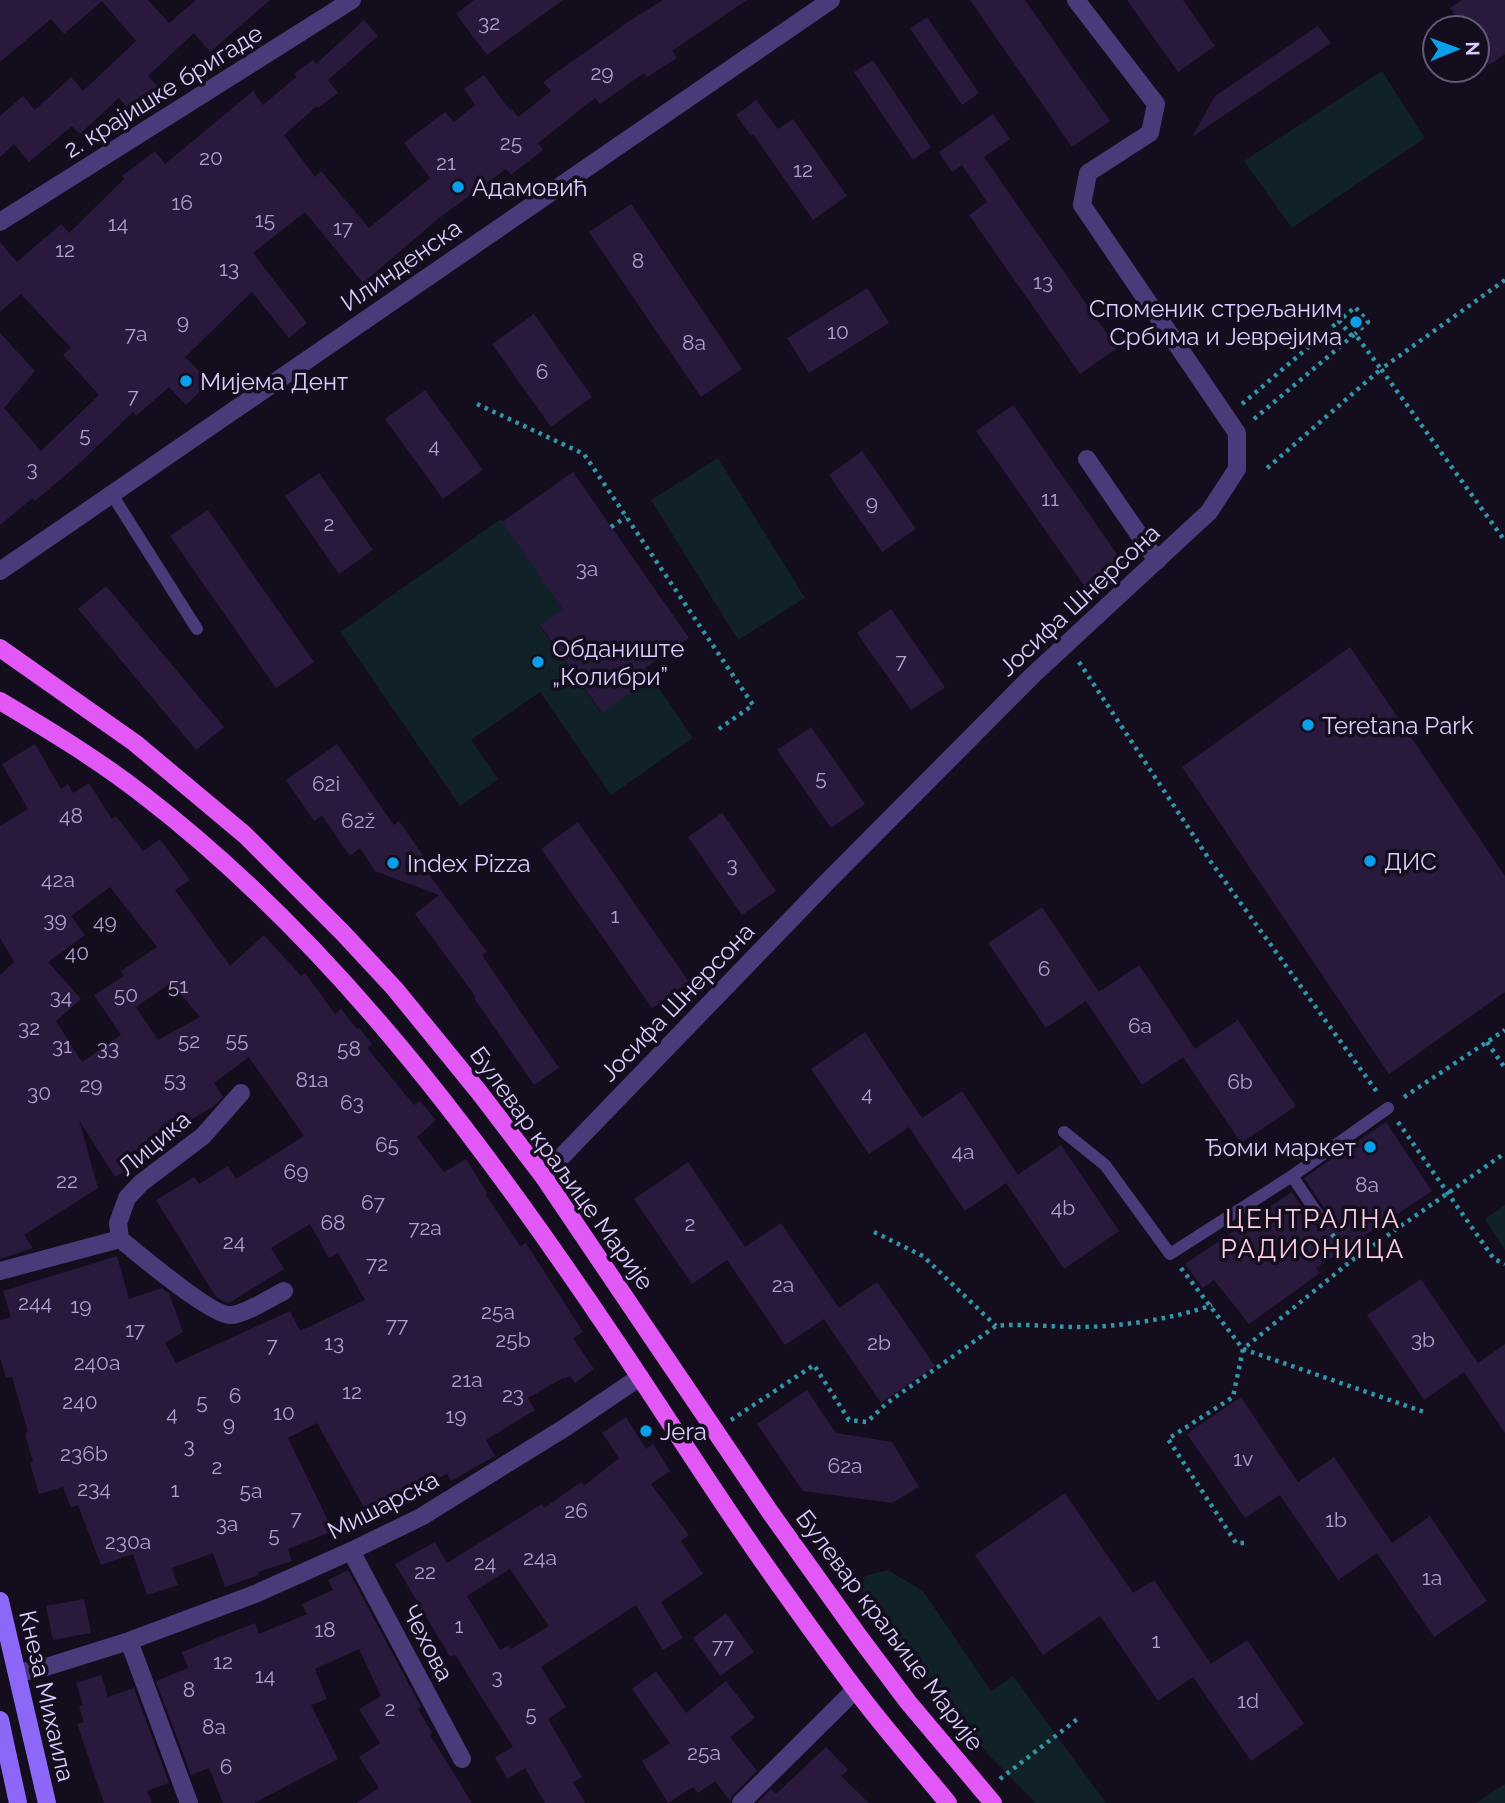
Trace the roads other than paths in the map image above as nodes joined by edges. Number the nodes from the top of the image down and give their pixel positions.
1 (352, 0) edge
2 (831, 0) edge
3 (1076, 0) edge
4 (0, 222) edge
5 (1087, 458) dead end
6 (111, 494) junction
7 (1157, 561) junction
8 (0, 570) edge
9 (197, 629) dead end
10 (0, 648) edge
11 (0, 701) edge
12 (241, 1093) dead end
13 (1388, 1108) road end
14 (1064, 1132) dead end
15 (542, 1176) junction
16 (1292, 1176) junction
17 (1321, 1219) road end
18 (120, 1239) junction
19 (0, 1270) edge
20 (284, 1291) dead end
21 (640, 1377) junction
22 (351, 1551) junction
23 (0, 1601) edge
24 (130, 1641) junction
25 (18, 1673) junction
26 (855, 1690) junction
27 (0, 1720) edge
28 (462, 1759) dead end
29 (988, 1798) edge
30 (18, 1803) edge
31 (47, 1803) edge
32 (189, 1803) edge
33 (741, 1803) edge
34 (948, 1803) edge

1 - 4 street, 2. крајишке бригаде
2 - 6 street, Илинденска
3 - 7 street, Јосифа Шнерсона
5 - 7 street
6 - 8 street, Илинденска
6 - 9 lane
7 - 15 street, Јосифа Шнерсона
10 - 15 main road, Булевар краљице Марије
11 - 21 main road
12 - 18 street, Лицика
13 - 16 lane
14 - 16 lane
15 - 29 main road, Булевар краљице Марије
16 - 17 lane
18 - 19 street
18 - 20 street
21 - 22 street, Мишарска
21 - 26 main road
22 - 24 street, Мишарска
22 - 28 street, Чехова
23 - 25 main road, Кнеза Михаила
24 - 25 street, Мишарска
24 - 32 street
25 - 31 main road, Кнеза Михаила
26 - 33 street
26 - 34 main road
27 - 30 main road

